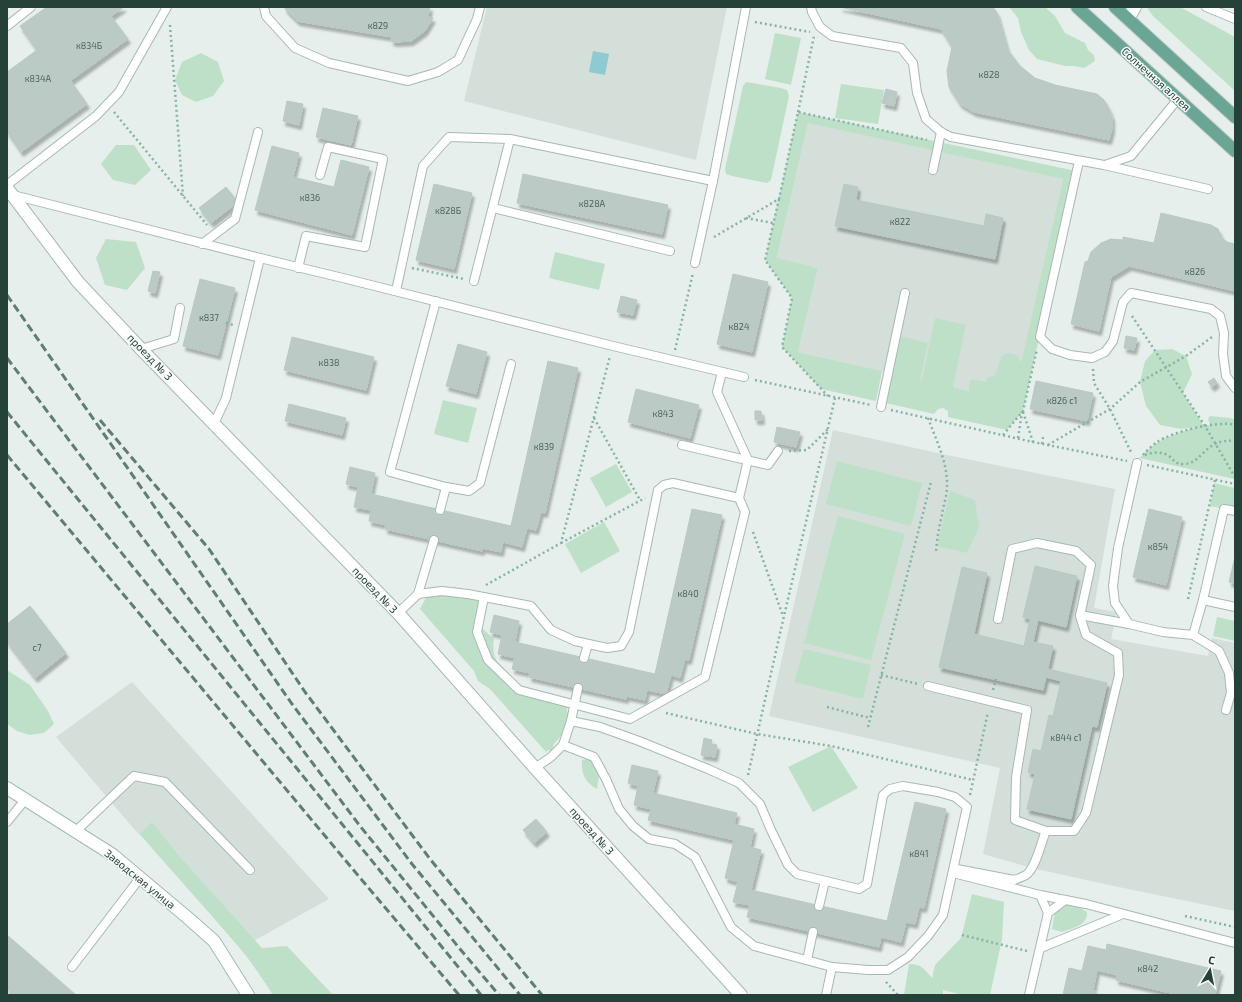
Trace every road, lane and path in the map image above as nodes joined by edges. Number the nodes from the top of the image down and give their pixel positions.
1 (31, 7) edge
2 (167, 7) edge
3 (264, 7) edge
4 (480, 7) edge
5 (746, 7) edge
6 (811, 7) edge
7 (1077, 7) edge
8 (1115, 7) edge
9 (1135, 7) edge
10 (1206, 7) edge
11 (1235, 18) edge
12 (1128, 19) junction
13 (743, 20) junction
14 (170, 23) dead end
15 (7, 26) edge
16 (1178, 99) junction
17 (108, 104) junction
18 (798, 112) junction
19 (1235, 117) edge
20 (258, 132) dead end
21 (941, 132) junction
22 (510, 139) junction
23 (938, 143) junction
24 (1235, 151) edge
25 (1079, 161) junction
26 (1104, 165) junction
27 (933, 170) dead end
28 (320, 175) dead end
29 (713, 181) junction
30 (1208, 189) dead end
31 (9, 190) edge
32 (183, 196) junction
33 (779, 199) junction
34 (493, 208) junction
35 (746, 218) junction
36 (773, 223) junction
37 (215, 234) junction
38 (202, 244) junction
39 (699, 245) junction
40 (670, 251) dead end
41 (260, 258) junction
42 (695, 263) joint
43 (401, 266) junction
44 (298, 268) junction
45 (474, 281) joint
46 (396, 291) junction
47 (905, 293) dead end
48 (436, 301) junction
49 (1123, 302) junction
50 (180, 308) dead end
51 (1224, 333) junction
52 (1040, 337) junction
53 (613, 346) junction
54 (141, 349) junction
55 (1092, 358) junction
56 (673, 360) junction
57 (511, 364) dead end
58 (1167, 368) junction
59 (722, 372) junction
60 (744, 377) joint
61 (1235, 388) edge
62 (828, 396) junction
63 (835, 398) junction
64 (881, 407) junction
65 (1110, 409) junction
66 (1023, 411) junction
67 (902, 412) junction
68 (942, 415) dead end
69 (901, 416) dead end
70 (594, 418) junction
71 (928, 418) junction
72 (941, 421) junction
73 (214, 424) junction
74 (1235, 425) edge
75 (1205, 426) junction
76 (828, 429) junction
77 (1003, 435) junction
78 (1043, 437) dead end
79 (1018, 438) junction
80 (1235, 441) edge
81 (1033, 442) junction
82 (682, 444) dead end
83 (1042, 444) junction
84 (1215, 444) junction
85 (1048, 445) junction
86 (778, 451) joint
87 (1142, 456) junction
88 (748, 460) junction
89 (1137, 463) junction
90 (1235, 477) edge
91 (1215, 480) junction
92 (931, 482) dead end
93 (1235, 484) edge
94 (446, 487) junction
95 (658, 490) junction
96 (739, 498) junction
97 (640, 500) junction
98 (440, 510) dead end
99 (1235, 511) edge
100 (745, 512) junction
101 (434, 540) dead end
102 (561, 543) junction
103 (936, 552) dead end
104 (418, 594) junction
105 (468, 594) junction
106 (484, 597) junction
107 (1188, 599) dead end
108 (1203, 600) junction
109 (1235, 607) edge
110 (398, 613) junction
111 (1080, 615) junction
112 (784, 616) junction
113 (998, 619) dead end
114 (1129, 624) junction
115 (1193, 635) junction
116 (588, 644) junction
117 (584, 658) dead end
118 (881, 675) junction
119 (928, 686) joint
120 (578, 688) dead end
121 (575, 704) junction
122 (827, 707) dead end
123 (648, 709) junction
124 (1226, 710) dead end
125 (870, 718) junction
126 (571, 720) junction
127 (868, 727) dead end
128 (985, 728) dead end
129 (758, 734) junction
130 (563, 745) junction
131 (535, 768) junction
132 (973, 780) junction
133 (739, 783) junction
134 (7, 788) edge
135 (970, 798) dead end
136 (25, 800) junction
137 (7, 822) edge
138 (1046, 830) junction
139 (76, 831) junction
140 (250, 870) dead end
141 (954, 870) junction
142 (140, 878) junction
143 (825, 881) junction
144 (1040, 895) junction
145 (1065, 900) junction
146 (819, 906) dead end
147 (1048, 913) junction
148 (1123, 914) junction
149 (813, 932) dead end
150 (962, 935) dead end
151 (1235, 943) edge
152 (1040, 951) junction
153 (807, 960) junction
154 (72, 967) dead end
155 (832, 967) junction
156 (248, 995) edge
157 (741, 995) edge
158 (826, 995) edge
159 (1029, 995) edge

1 - 15 lane
2 - 17 lane
3 - 4 lane
5 - 13 lane
6 - 21 lane
7 - 16 main road, Солнечная аллея
8 - 12 main road
9 - 12 street
10 - 11 lane
12 - 19 main road
13 - 18 path
13 - 29 lane
14 - 32 path
16 - 24 main road, Солнечная аллея
16 - 26 lane
17 - 31 lane
17 - 32 path
18 - 23 path
18 - 33 path
20 - 37 lane
21 - 23 lane
21 - 25 lane
22 - 29 lane
22 - 34 lane
22 - 43 lane
23 - 27 lane
25 - 26 lane
25 - 52 lane
26 - 30 lane
28 - 44 lane
29 - 39 lane
31 - 38 lane
31 - 54 street, проезд № 3
32 - 37 path
33 - 35 path
33 - 36 path
34 - 40 lane
34 - 45 lane
35 - 36 path
35 - 39 path
36 - 62 path
37 - 38 lane
38 - 41 lane
39 - 42 lane
41 - 44 lane
41 - 73 lane
42 - 56 path
43 - 45 path
43 - 46 lane
44 - 46 lane
46 - 48 lane
47 - 64 lane
48 - 53 lane
48 - 94 lane
49 - 51 lane
49 - 55 lane
49 - 58 path
50 - 54 lane
51 - 58 path
51 - 61 lane
52 - 55 lane
52 - 66 path
53 - 56 lane
53 - 70 path
54 - 73 street, проезд № 3
55 - 65 path
56 - 59 lane
57 - 94 lane
58 - 65 path
58 - 75 path
59 - 60 lane
59 - 88 lane
60 - 62 path
62 - 63 path
63 - 64 path
63 - 76 path
64 - 67 path
65 - 85 path
65 - 89 path
66 - 77 path
66 - 79 path
66 - 81 path
67 - 69 path
67 - 71 path
68 - 72 path
70 - 97 path
70 - 102 path
71 - 72 path
71 - 103 path
72 - 77 path
73 - 110 street, проезд № 3
74 - 75 path
75 - 84 path
75 - 87 path
76 - 86 path
76 - 112 path
77 - 79 path
78 - 83 path
79 - 81 path
80 - 84 path
81 - 83 path
82 - 88 lane
83 - 85 path
84 - 87 path
84 - 90 path
85 - 89 path
86 - 88 lane
87 - 89 path
88 - 96 lane
89 - 91 path
89 - 114 lane
91 - 93 path
91 - 107 path
92 - 118 path
94 - 98 lane
95 - 96 lane
95 - 97 path
95 - 116 lane
96 - 100 lane
97 - 102 path
99 - 108 lane
100 - 112 path
100 - 123 lane
101 - 104 lane
102 - 105 path
104 - 105 lane
104 - 110 lane
105 - 106 lane
106 - 116 lane
106 - 121 lane
108 - 109 lane
108 - 115 lane
110 - 131 street, проезд № 3
111 - 113 lane
111 - 114 lane
111 - 138 lane
112 - 129 path
114 - 115 lane
115 - 124 lane
116 - 117 lane
118 - 119 path
118 - 125 path
119 - 138 lane
120 - 121 lane
121 - 123 lane
121 - 126 lane
122 - 125 path
123 - 129 path
125 - 127 path
126 - 130 lane
126 - 133 lane
128 - 132 path
129 - 132 path
129 - 133 path
130 - 131 lane
130 - 153 lane
131 - 157 street, проезд № 3
132 - 135 path
133 - 143 lane
134 - 136 street, Заводская улица
136 - 137 lane
136 - 139 street, Заводская улица
138 - 141 lane
139 - 140 lane
139 - 142 street, Заводская улица
141 - 143 lane
141 - 144 lane
141 - 155 lane
142 - 154 lane
142 - 156 street, Заводская улица
143 - 146 lane
144 - 145 lane
144 - 147 lane
145 - 147 lane
145 - 148 lane
147 - 152 lane
148 - 151 lane
148 - 152 lane
149 - 153 lane
150 - 152 path
152 - 159 lane
153 - 155 lane
155 - 158 lane

